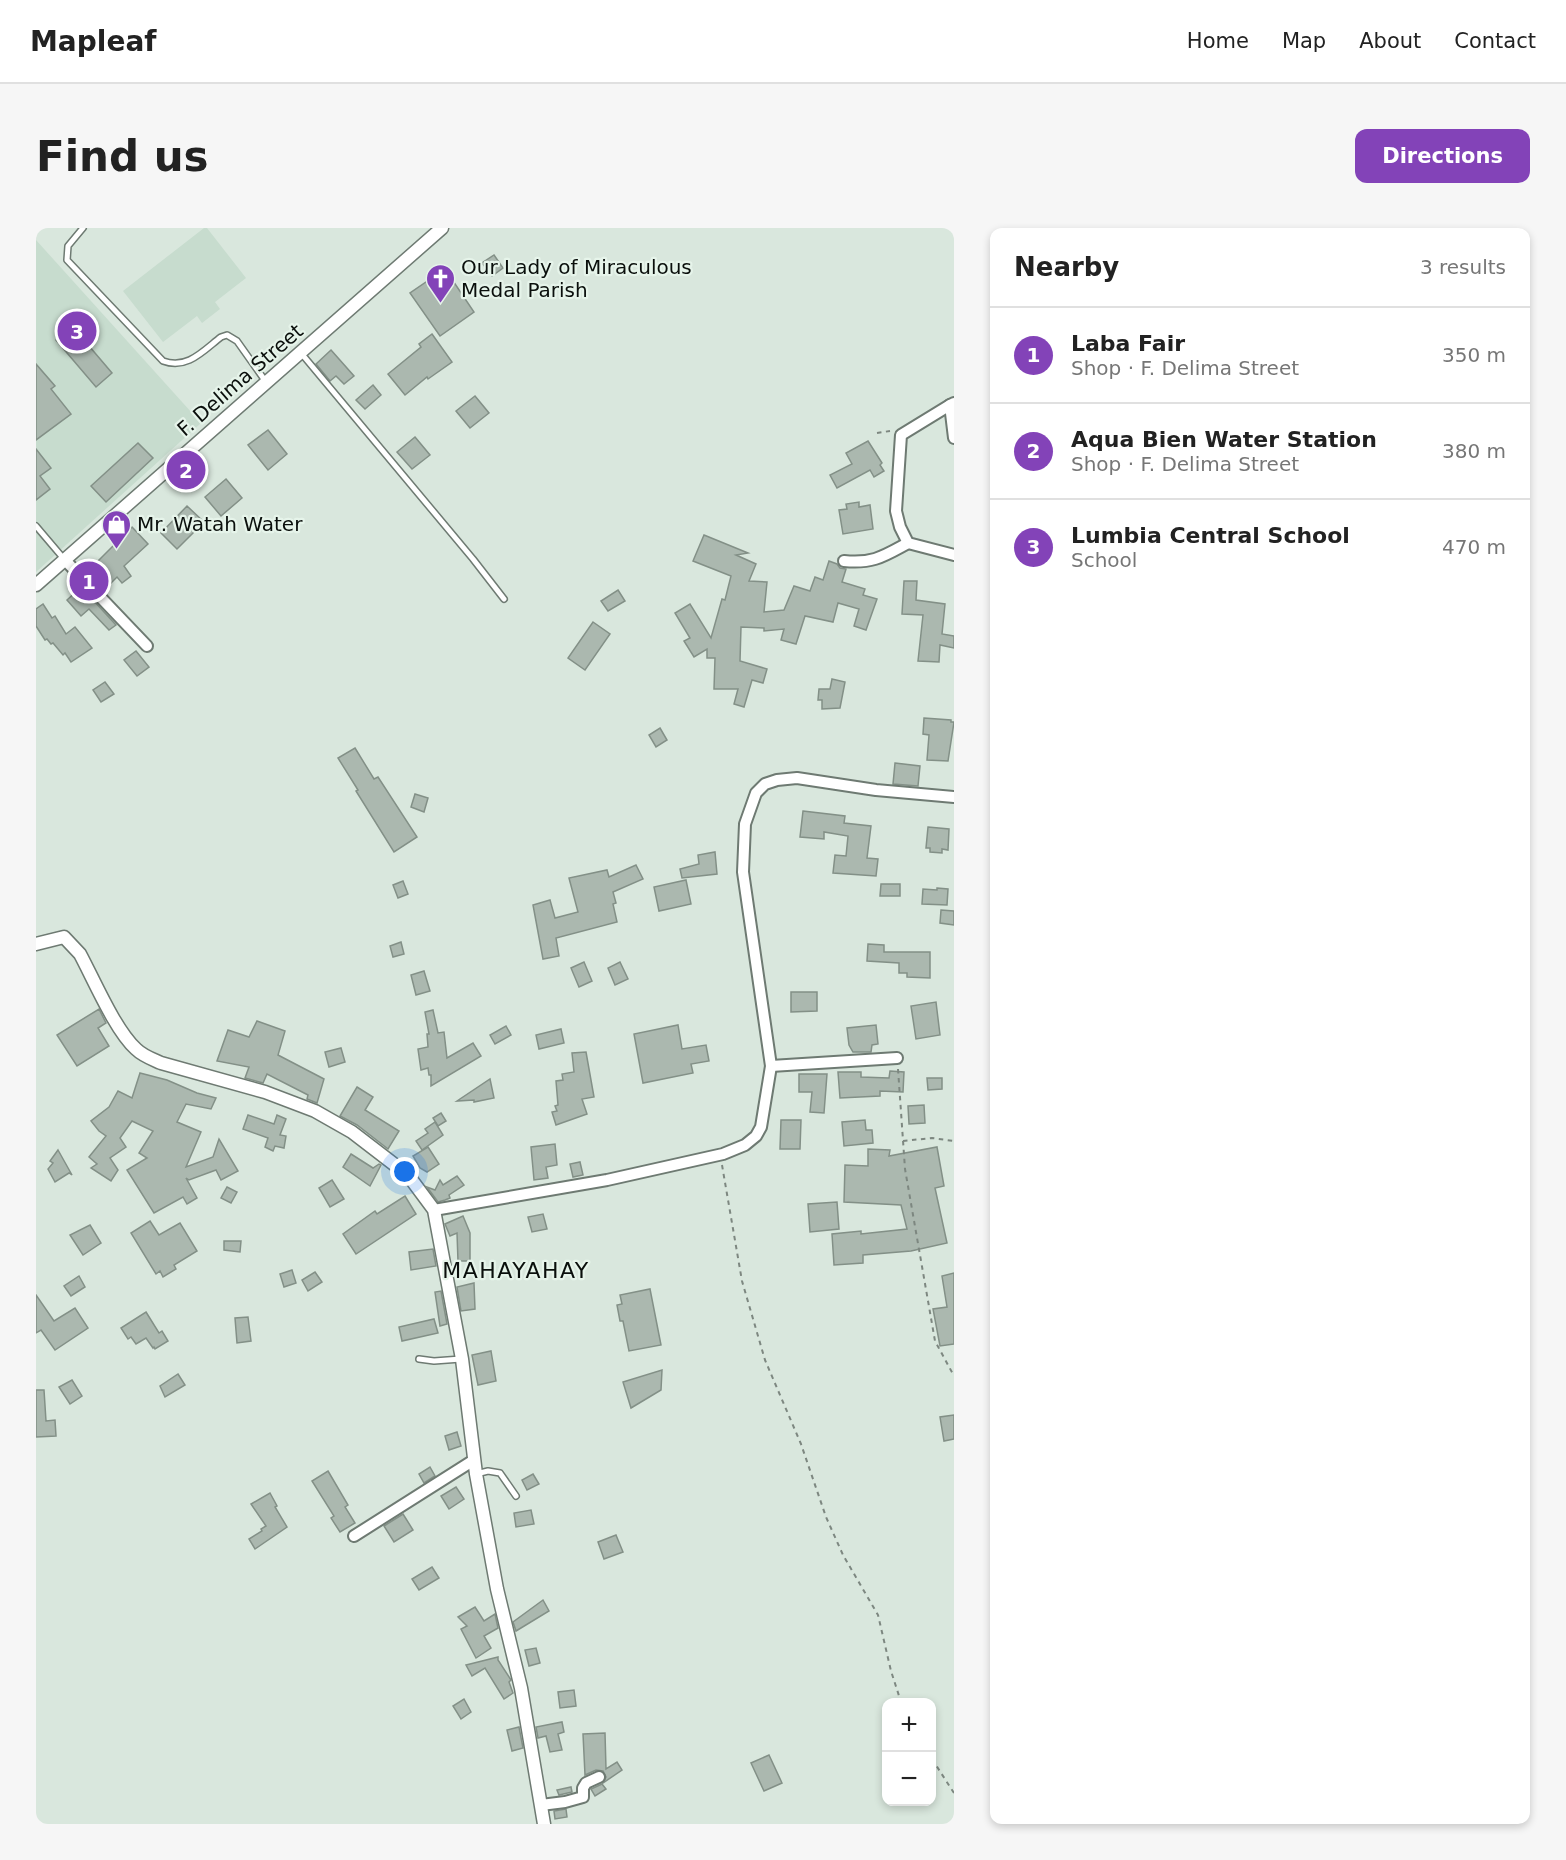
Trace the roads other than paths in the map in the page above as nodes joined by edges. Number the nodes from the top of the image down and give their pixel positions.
1 (83, 228) edge
2 (442, 228) edge
3 (301, 353) junction
4 (267, 383) junction
5 (952, 404) edge
6 (954, 438) edge
7 (36, 526) edge
8 (908, 543) junction
9 (954, 555) edge
10 (64, 559) junction
11 (844, 561) dead end
12 (36, 585) edge
13 (504, 599) dead end
14 (147, 646) dead end
15 (954, 797) edge
16 (36, 944) edge
17 (897, 1058) road end
18 (771, 1066) junction
19 (434, 1210) junction
20 (419, 1359) dead end
21 (462, 1359) junction
22 (474, 1460) junction
23 (476, 1474) junction
24 (516, 1496) dead end
25 (354, 1536) dead end
26 (599, 1777) dead end
27 (541, 1805) junction
28 (544, 1824) edge

1 - 4 lane
2 - 3 street, F. Delima Street
3 - 4 street, F. Delima Street
3 - 13 lane
4 - 10 street, F. Delima Street
5 - 6 street
5 - 8 street
7 - 10 lane
8 - 9 street
8 - 11 street
10 - 12 street, F. Delima Street
10 - 14 street
15 - 18 street
16 - 19 street
17 - 18 street
18 - 19 street
19 - 21 street
20 - 21 lane
21 - 22 street
22 - 23 street
22 - 25 street
23 - 24 lane
23 - 27 street
26 - 27 street
27 - 28 street

